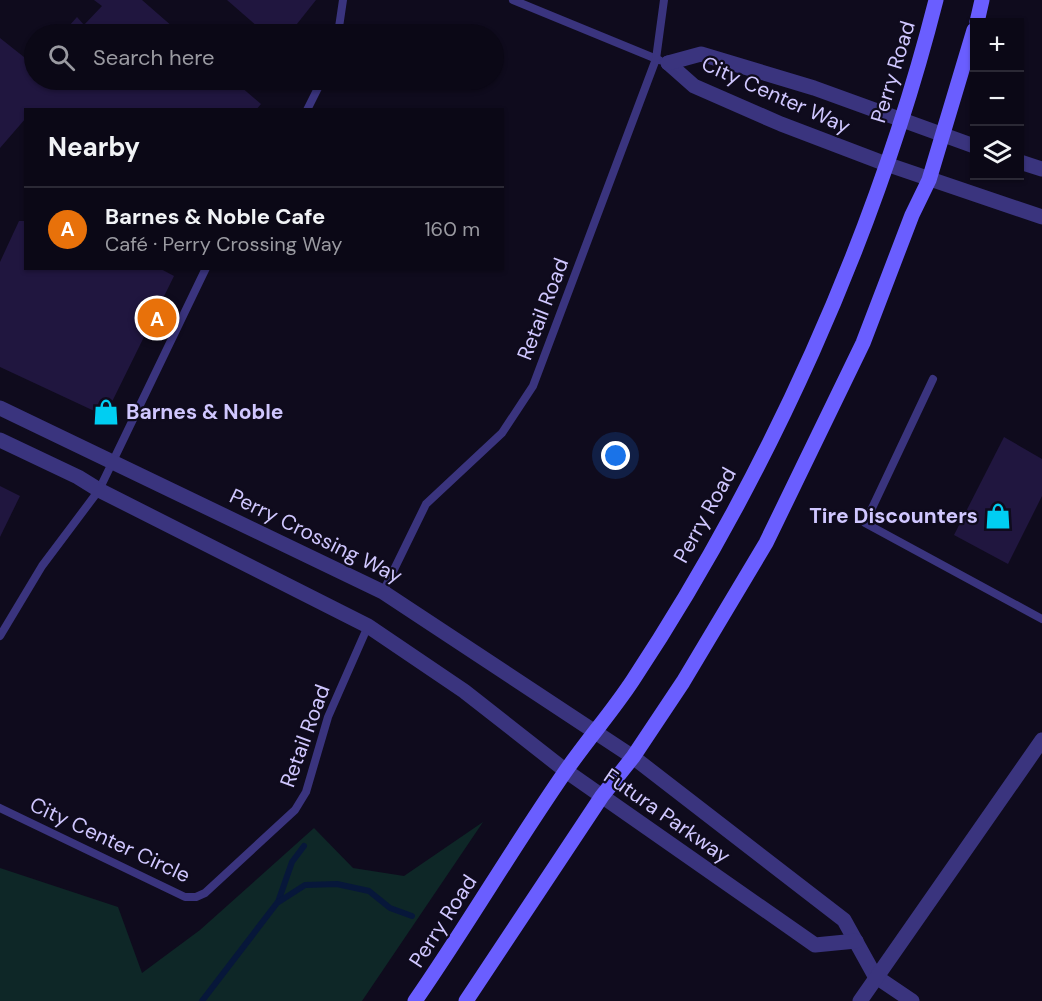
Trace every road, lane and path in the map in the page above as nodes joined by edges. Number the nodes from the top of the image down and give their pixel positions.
1 (343, 0) edge
2 (513, 0) edge
3 (664, 0) edge
4 (936, 0) edge
5 (982, 0) edge
6 (978, 18) edge
7 (339, 24) edge
8 (970, 46) edge
9 (662, 61) junction
10 (317, 90) edge
11 (308, 108) edge
12 (901, 118) junction
13 (943, 133) junction
14 (970, 144) edge
15 (1024, 163) edge
16 (886, 164) junction
17 (1042, 169) edge
18 (929, 180) junction
19 (1042, 217) edge
20 (205, 270) edge
21 (933, 379) dead end
22 (0, 408) edge
23 (0, 440) edge
24 (114, 461) junction
25 (99, 490) junction
26 (383, 592) junction
27 (1042, 619) edge
28 (368, 626) junction
29 (0, 636) edge
30 (596, 731) junction
31 (1042, 740) edge
32 (633, 757) junction
33 (566, 771) junction
34 (602, 796) junction
35 (0, 808) edge
36 (205, 893) joint
37 (856, 941) junction
38 (875, 976) junction
39 (415, 1001) edge
40 (466, 1001) edge
41 (860, 1001) edge
42 (912, 1001) edge

1 - 7 lane
2 - 9 lane, City Center Way
3 - 9 lane, Retail Road
4 - 12 street, Perry Road
5 - 6 street
8 - 13 street
9 - 12 street, City Center Way
9 - 16 street, City Center Way
9 - 26 lane, Retail Road
10 - 11 lane
12 - 13 street, City Center Way
12 - 16 street, Perry Road
13 - 14 street, City Center Way
13 - 18 street
15 - 17 street
16 - 18 street, City Center Way
16 - 30 street, Perry Road
18 - 19 street, City Center Way
18 - 32 street
20 - 24 lane
21 - 27 lane
22 - 24 street, Perry Crossing Way
23 - 25 street
24 - 25 lane
24 - 26 street, Perry Crossing Way
25 - 28 street
25 - 29 lane
26 - 30 street, Perry Crossing Way
28 - 33 street, Futura Parkway
28 - 36 lane, Retail Road
30 - 32 street, Futura Parkway
30 - 33 street, Perry Road
31 - 38 street
32 - 34 street
32 - 37 street, Futura Parkway
33 - 34 street, Futura Parkway
33 - 39 street, Perry Road
34 - 37 street, Futura Parkway
34 - 40 street
35 - 36 lane, City Center Circle
37 - 38 street, Futura Parkway
38 - 41 street
38 - 42 street, Futura Parkway

